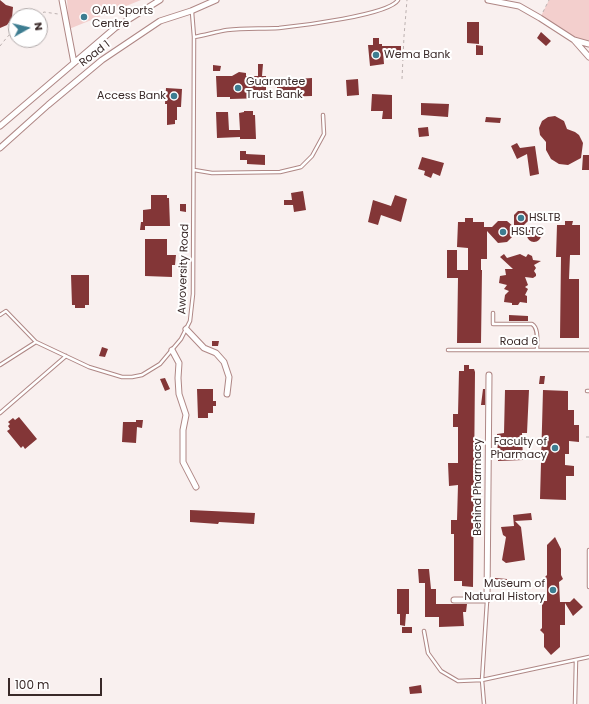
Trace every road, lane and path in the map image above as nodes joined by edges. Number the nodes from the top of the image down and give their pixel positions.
1 (62, 0) edge
2 (160, 0) edge
3 (216, 0) edge
4 (398, 0) edge
5 (408, 0) edge
6 (488, 0) edge
7 (516, 0) edge
8 (549, 0) edge
9 (519, 6) junction
10 (192, 11) junction
11 (48, 12) edge
12 (57, 15) dead end
13 (540, 18) junction
14 (8, 36) edge
15 (194, 37) junction
16 (574, 40) junction
17 (589, 44) edge
18 (0, 46) edge
19 (589, 57) edge
20 (74, 63) junction
21 (402, 79) dead end
22 (323, 115) dead end
23 (0, 126) edge
24 (0, 148) edge
25 (194, 170) junction
26 (493, 313) dead end
27 (0, 315) edge
28 (186, 329) junction
29 (36, 342) junction
30 (172, 350) junction
31 (448, 350) dead end
32 (537, 350) junction
33 (589, 350) edge
34 (66, 356) junction
35 (0, 365) edge
36 (489, 375) dead end
37 (227, 394) dead end
38 (0, 413) edge
39 (586, 437) dead end
40 (589, 437) edge
41 (196, 487) dead end
42 (589, 550) edge
43 (589, 586) edge
44 (454, 600) dead end
45 (487, 600) junction
46 (424, 632) dead end
47 (589, 658) edge
48 (576, 660) junction
49 (482, 680) junction
50 (484, 704) edge
51 (575, 704) edge

1 - 20 street
2 - 20 street, Road 1
3 - 10 street, Road 1
4 - 15 lane
5 - 21 path
6 - 9 street
7 - 9 street
8 - 13 path
9 - 13 street
10 - 15 lane, Awoversity Road
10 - 24 street, Road 1
11 - 12 path
13 - 16 street
14 - 18 path
15 - 25 lane, Awoversity Road
16 - 17 street
16 - 19 street
20 - 23 street, Road 1
22 - 25 lane
25 - 28 lane, Awoversity Road
26 - 32 lane
27 - 29 lane, Awoversity Road
28 - 30 lane, Awoversity Road
28 - 37 street
29 - 34 lane, Awoversity Road
29 - 35 lane
30 - 34 lane, Awoversity Road
30 - 41 street
31 - 32 lane, Road 6
32 - 33 lane, Road 6
34 - 38 lane
36 - 45 street, Behind Pharmacy
39 - 40 path
42 - 43 lane
44 - 45 street
45 - 49 lane
46 - 49 lane
47 - 48 lane
48 - 49 lane
48 - 51 lane
49 - 50 lane

